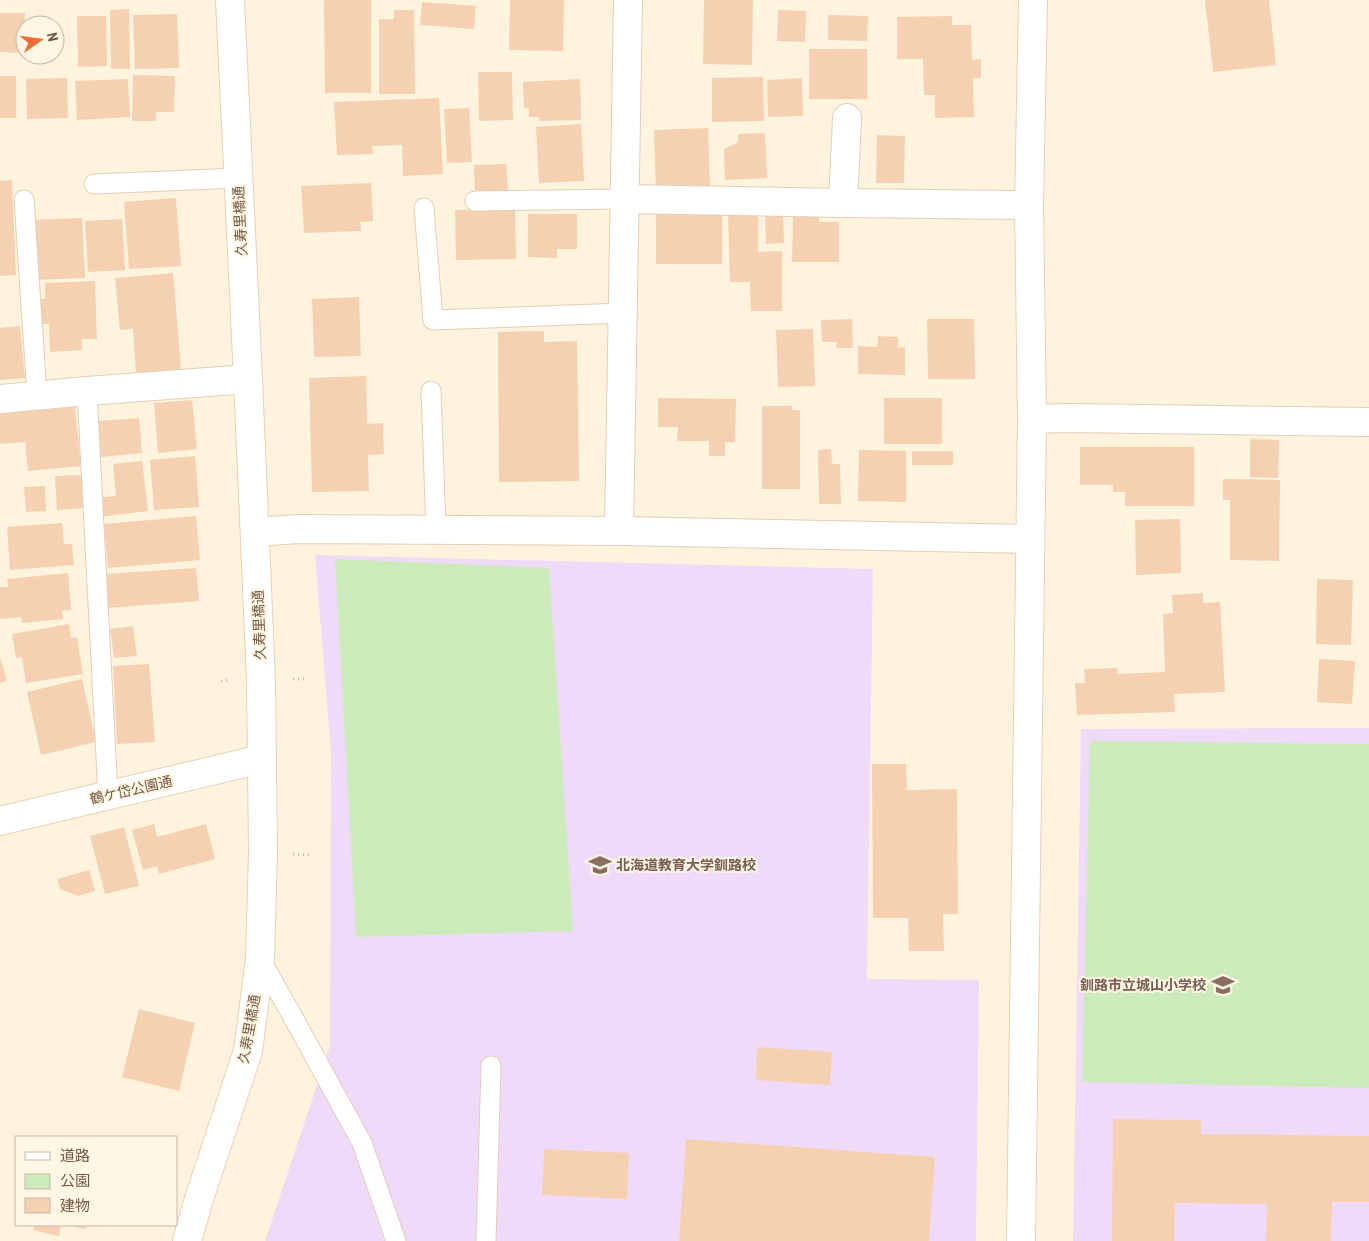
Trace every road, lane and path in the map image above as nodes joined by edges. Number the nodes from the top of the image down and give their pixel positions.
1 (230, 0) edge
2 (628, 0) edge
3 (1033, 0) edge
4 (847, 118) dead end
5 (238, 178) junction
6 (94, 184) dead end
7 (625, 199) junction
8 (24, 200) dead end
9 (475, 200) dead end
10 (843, 203) junction
11 (1029, 205) junction
12 (424, 208) dead end
13 (623, 313) junction
14 (248, 379) junction
15 (87, 390) junction
16 (431, 391) dead end
17 (37, 395) junction
18 (0, 399) edge
19 (1032, 419) junction
20 (1369, 422) edge
21 (436, 530) junction
22 (619, 531) junction
23 (255, 532) junction
24 (1030, 539) junction
25 (262, 759) junction
26 (108, 795) junction
27 (0, 821) edge
28 (260, 959) junction
29 (491, 1066) dead end
30 (187, 1241) edge
31 (396, 1241) edge
32 (486, 1241) edge
33 (1021, 1241) edge

1 - 5 street, 久寿里橋通
2 - 7 street
3 - 11 street
4 - 10 street
5 - 6 lane
5 - 14 street, 久寿里橋通
7 - 9 lane
7 - 10 street
7 - 13 street
8 - 17 lane
10 - 11 street
11 - 19 street
12 - 13 lane
13 - 22 street
14 - 15 street
14 - 23 street, 久寿里橋通
15 - 17 street
15 - 26 lane
16 - 21 lane
17 - 18 street
19 - 20 street
19 - 24 street
21 - 22 street
21 - 23 street
22 - 24 street
23 - 25 street, 久寿里橋通
24 - 33 street
25 - 26 street, 鶴ケ岱公園通
25 - 28 street, 久寿里橋通
26 - 27 street, 鶴ケ岱公園通
28 - 30 street, 久寿里橋通
28 - 31 lane
29 - 32 lane

